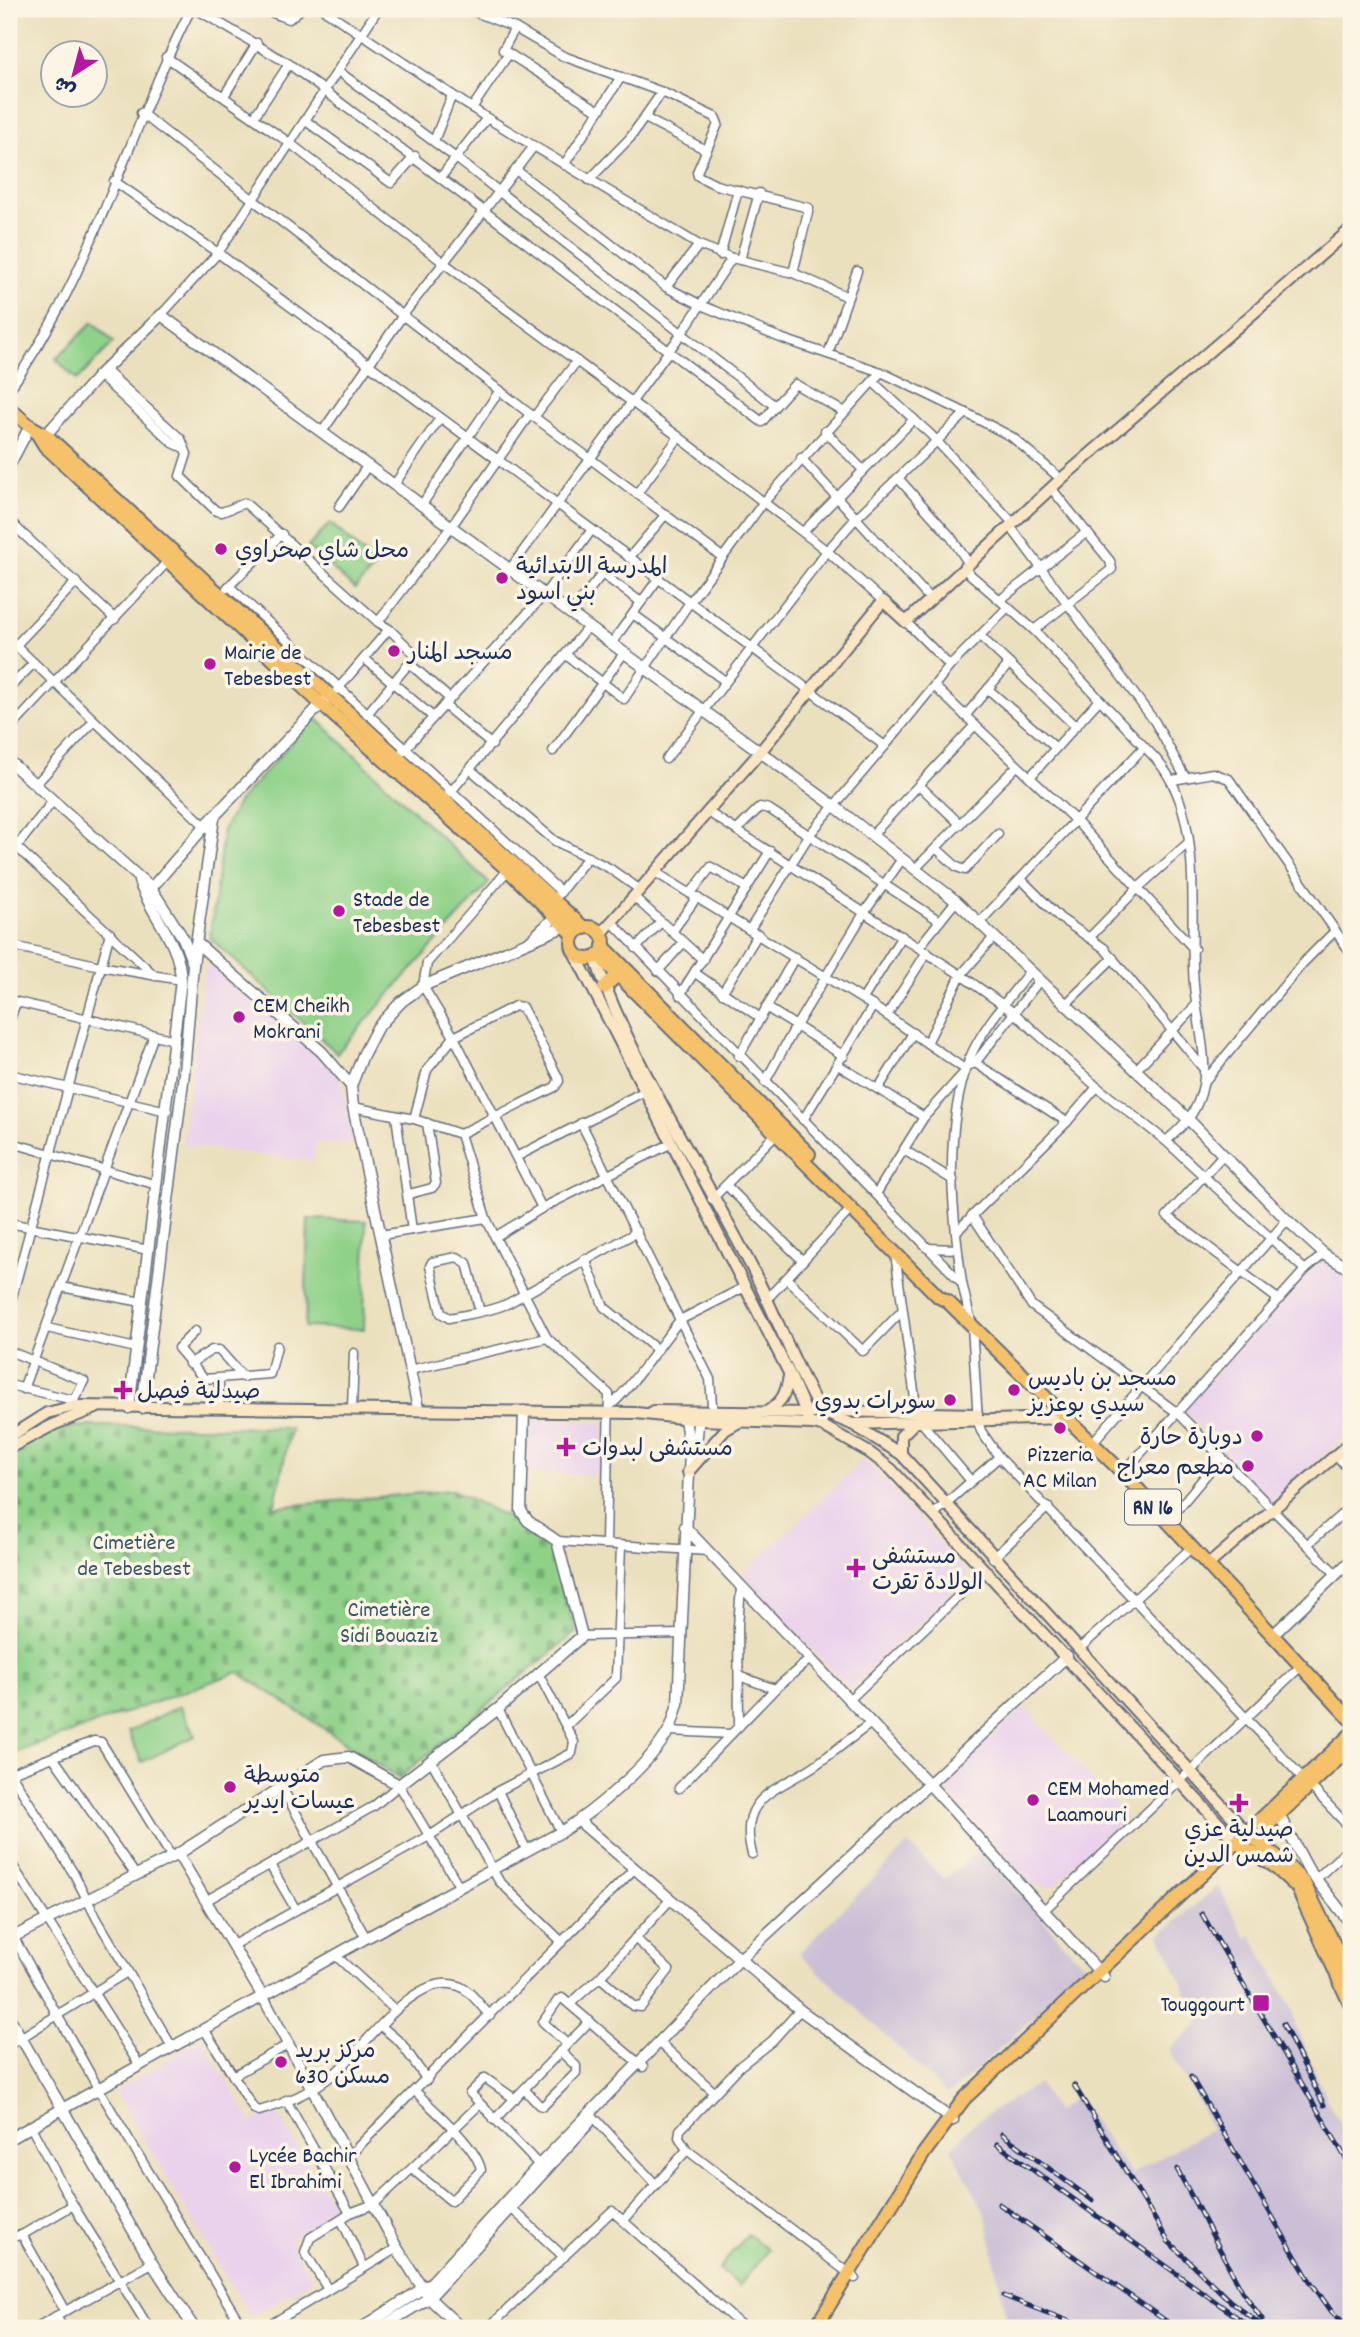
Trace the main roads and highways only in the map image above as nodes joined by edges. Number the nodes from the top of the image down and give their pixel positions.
1 (1351, 229) edge
2 (9, 408) edge
3 (329, 696) junction
4 (445, 799) junction
5 (574, 930) junction
6 (599, 948) junction
7 (575, 954) junction
8 (617, 975) junction
9 (604, 988) junction
10 (780, 1130) junction
11 (949, 1303) junction
12 (789, 1373) junction
13 (75, 1408) junction
14 (768, 1411) junction
15 (713, 1414) junction
16 (817, 1417) junction
17 (1066, 1418) junction
18 (743, 1420) junction
19 (918, 1420) junction
20 (852, 1424) junction
21 (9, 1437) edge
22 (1351, 1442) edge
23 (9, 1448) edge
24 (901, 1454) junction
25 (688, 1472) road end
26 (1208, 1565) junction
27 (1351, 1720) edge
28 (1351, 1734) edge
29 (1351, 1747) edge
30 (1308, 1781) junction
31 (1246, 1841) junction
32 (1347, 1957) edge
33 (1351, 1979) edge
34 (1351, 2006) edge
35 (852, 2276) junction
36 (815, 2328) edge
37 (824, 2328) edge

1 - 6 main road
2 - 3 main road
3 - 4 main road
3 - 4 main road
4 - 5 main road
4 - 5 main road
5 - 6 main road
5 - 7 main road
6 - 7 main road
6 - 8 main road, RN 16
6 - 9 main road
6 - 10 main road, RN 16
7 - 12 main road
8 - 9 main road
8 - 10 main road, RN 16
9 - 16 main road
10 - 11 main road, RN 16
10 - 11 main road, RN 16
11 - 17 main road, RN 16
12 - 14 main road
12 - 16 main road
13 - 15 main road
13 - 21 main road
13 - 23 main road
14 - 15 main road
14 - 16 main road
15 - 18 main road
16 - 18 main road
16 - 19 main road
16 - 20 main road
16 - 31 main road
17 - 19 main road
17 - 26 main road, RN 16
18 - 25 main road
19 - 20 main road
19 - 24 main road
20 - 24 main road
22 - 26 main road
24 - 31 main road
26 - 27 main road, RN 16
28 - 30 main road
29 - 30 main road
30 - 31 main road
31 - 32 main road
31 - 34 main road
31 - 35 main road
32 - 33 main road
35 - 36 main road
35 - 37 main road

